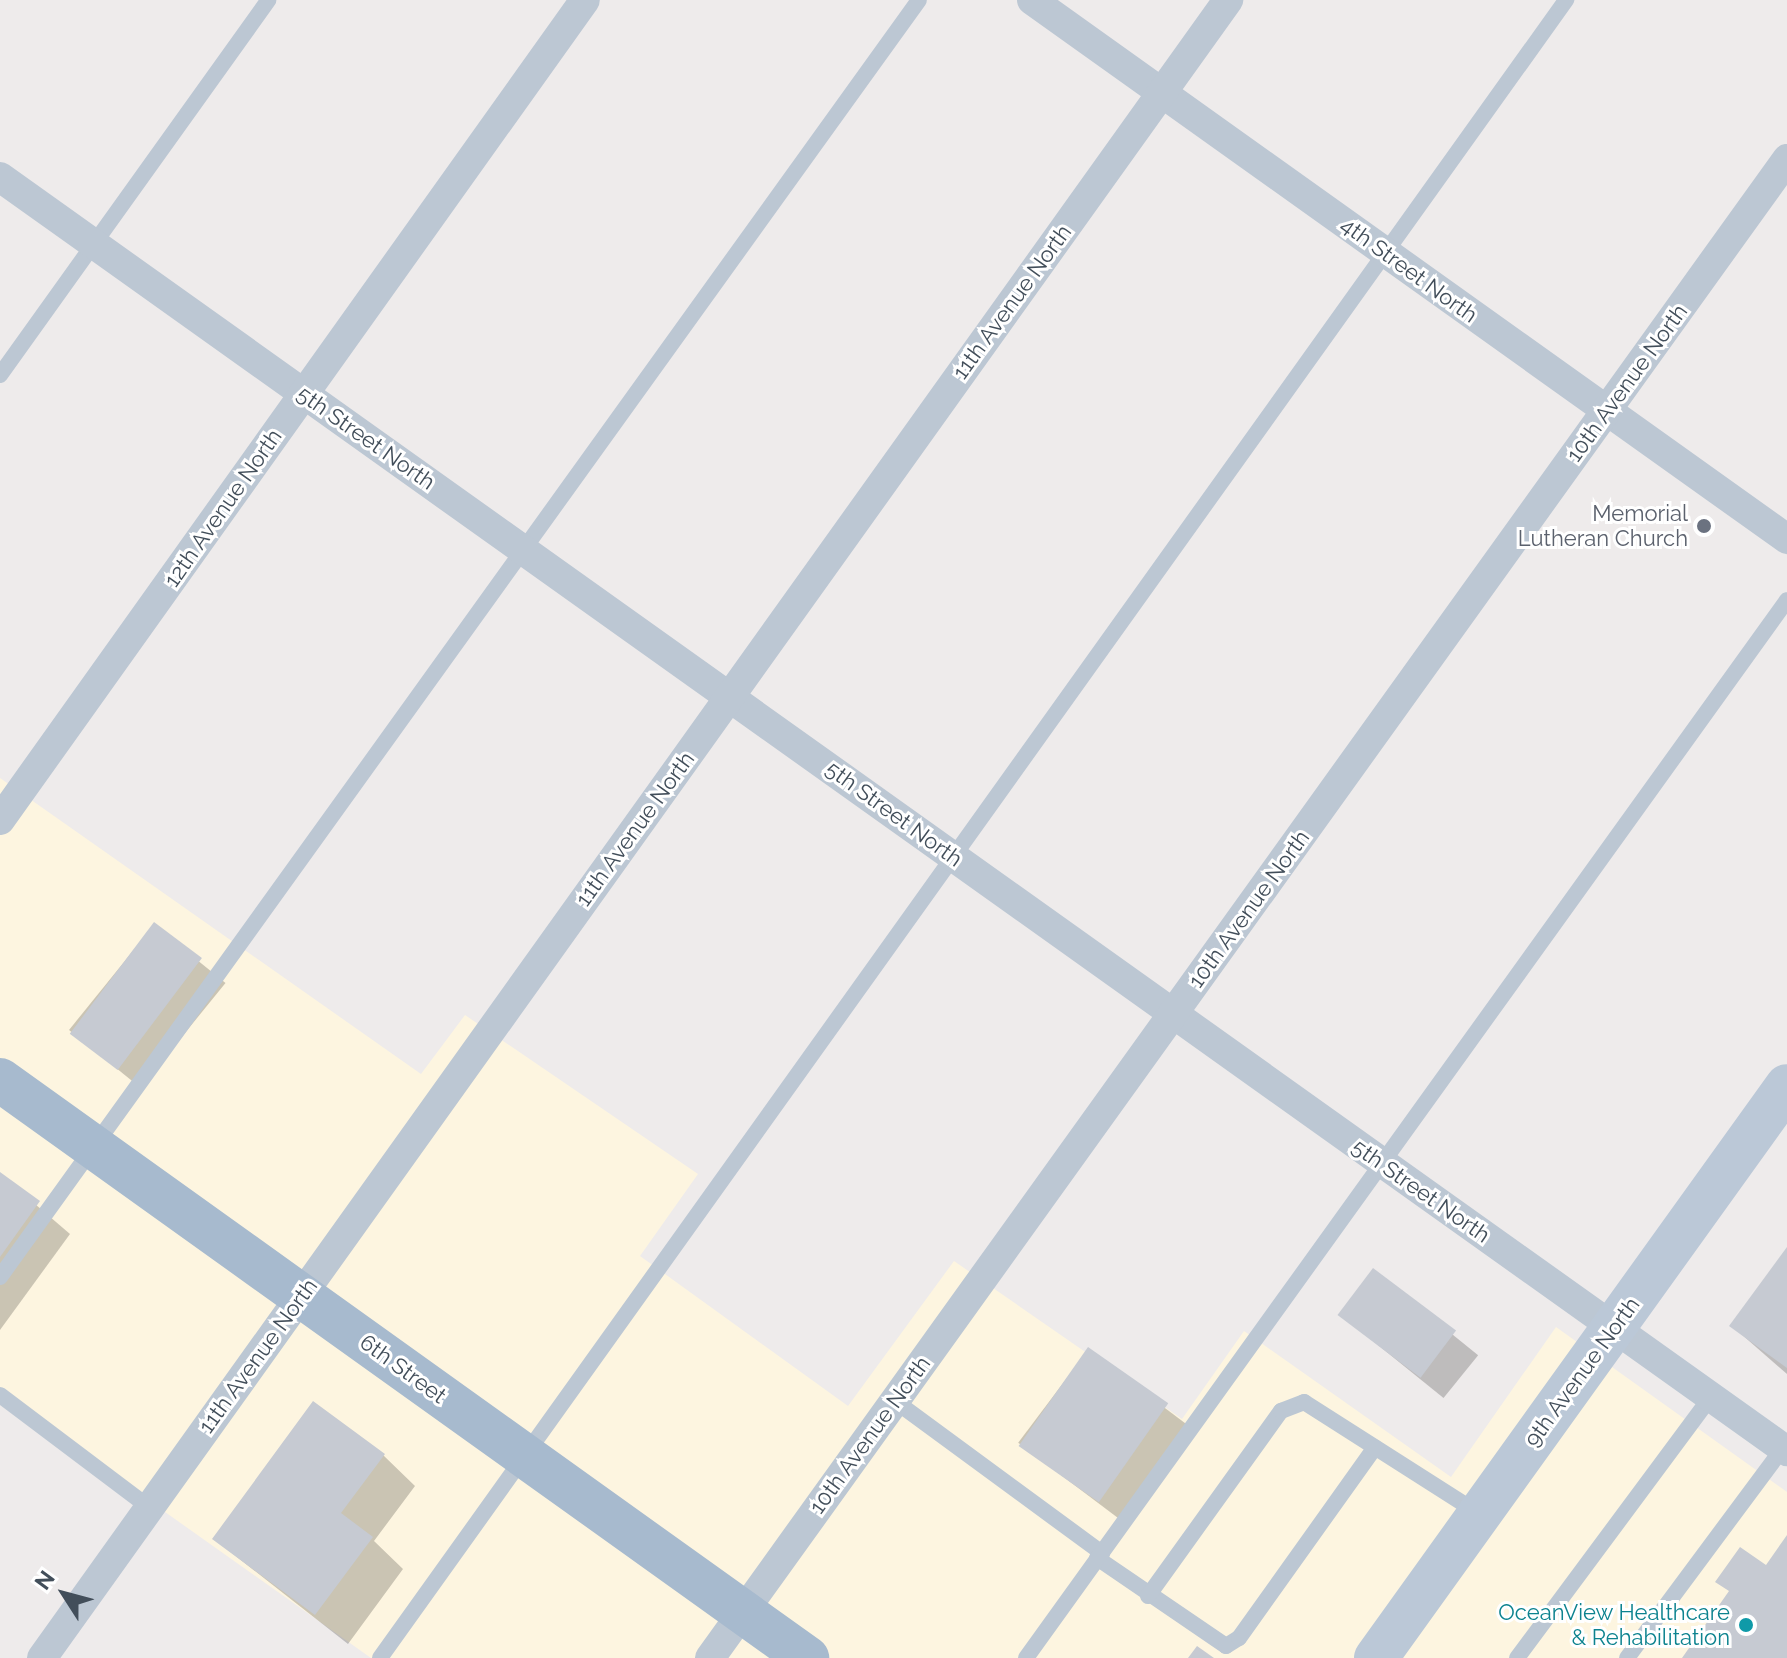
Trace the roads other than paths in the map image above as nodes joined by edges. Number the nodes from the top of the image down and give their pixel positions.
1 (268, 0) edge
2 (585, 0) edge
3 (919, 0) edge
4 (1032, 0) edge
5 (1228, 0) edge
6 (1566, 0) edge
7 (1162, 92) junction
8 (1787, 159) edge
9 (0, 177) edge
10 (94, 243) junction
11 (1386, 252) junction
12 (0, 375) edge
13 (304, 394) junction
14 (1604, 414) junction
15 (1787, 539) edge
16 (523, 550) junction
17 (1787, 600) edge
18 (730, 697) junction
19 (0, 820) edge
20 (954, 856) junction
21 (1171, 1018) junction
22 (0, 1080) edge
23 (1787, 1086) edge
24 (94, 1147) junction
25 (1382, 1163) junction
26 (0, 1277) edge
27 (301, 1296) junction
28 (1613, 1327) junction
29 (0, 1395) edge
30 (1711, 1397) junction
31 (895, 1401) junction
32 (1375, 1447) junction
33 (1785, 1450) edge
34 (524, 1456) junction
35 (150, 1508) junction
36 (1479, 1514) junction
37 (1100, 1556) junction
38 (1148, 1596) junction
39 (742, 1612) junction
40 (42, 1658) edge
41 (380, 1658) edge
42 (710, 1658) edge
43 (807, 1658) edge
44 (1026, 1658) edge
45 (1376, 1658) edge
46 (1517, 1658) edge
47 (1627, 1658) edge

1 - 10 lane
2 - 13 street, 12th Avenue North
3 - 16 lane
4 - 7 street, 4th Street North
5 - 7 street, 11th Avenue North
6 - 11 lane
7 - 11 street, 4th Street North
7 - 18 street, 11th Avenue North
8 - 14 street, 10th Avenue North
9 - 10 street, 5th Street North
10 - 12 lane
10 - 13 street, 5th Street North
11 - 14 street, 4th Street North
11 - 20 lane
13 - 16 street, 5th Street North
13 - 19 street, 12th Avenue North
14 - 15 street, 4th Street North
14 - 21 street, 10th Avenue North
16 - 18 street, 5th Street North
16 - 24 lane
17 - 25 lane
18 - 20 street, 5th Street North
18 - 27 street, 11th Avenue North
20 - 21 street, 5th Street North
20 - 34 lane
21 - 25 street, 5th Street North
21 - 31 street, 10th Avenue North
22 - 24 main road, 6th Street
23 - 28 street, 9th Avenue North
24 - 26 lane
24 - 27 main road, 6th Street
25 - 28 street, 5th Street North
25 - 37 lane
27 - 34 main road, 6th Street
27 - 35 street, 11th Avenue North
28 - 30 street, 5th Street North
28 - 36 street, 9th Avenue North
29 - 35 lane
30 - 33 street, 5th Street North
30 - 46 lane
31 - 37 lane
31 - 39 street, 10th Avenue North
32 - 36 lane
32 - 38 lane
32 - 38 lane
33 - 47 lane
34 - 39 main road, 6th Street
34 - 41 lane
35 - 40 street, 11th Avenue North
36 - 45 street, 9th Avenue North
37 - 38 lane
37 - 44 lane
39 - 42 street, 10th Avenue North
39 - 43 main road, 6th Street

